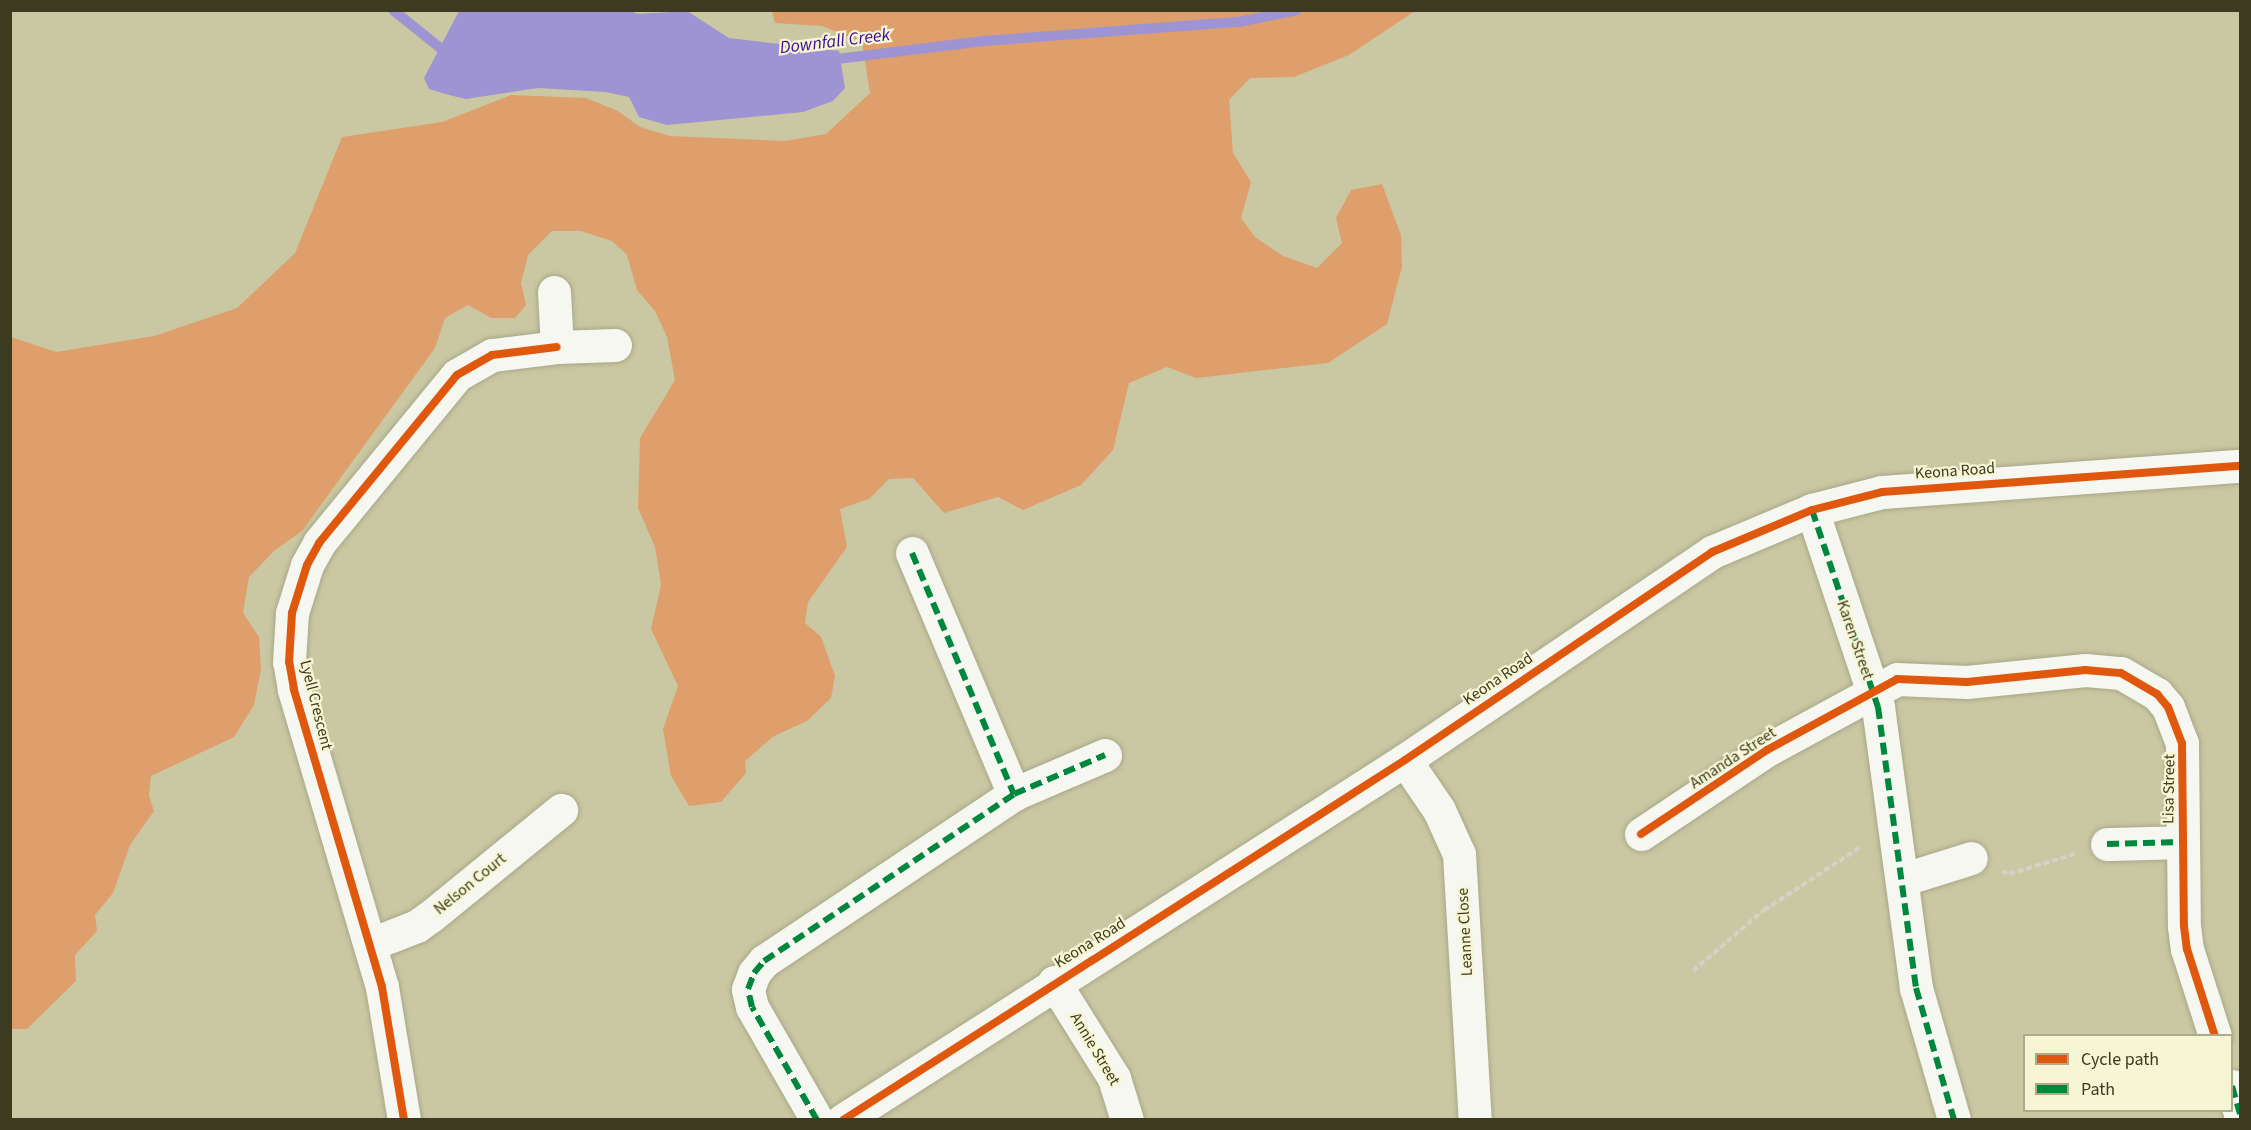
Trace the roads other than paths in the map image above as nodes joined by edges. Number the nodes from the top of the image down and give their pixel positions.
1 (554, 292) dead end
2 (615, 345) dead end
3 (557, 347) junction
4 (2241, 466) edge
5 (1812, 510) junction
6 (912, 553) dead end
7 (1873, 690) junction
8 (1105, 755) dead end
9 (1405, 760) junction
10 (1014, 795) junction
11 (561, 810) dead end
12 (1641, 834) dead end
13 (2181, 842) junction
14 (2108, 844) road end
15 (1971, 858) road end
16 (1904, 879) junction
17 (371, 944) junction
18 (1054, 982) junction
19 (2215, 1034) edge
20 (2233, 1089) edge
21 (2241, 1114) edge
22 (404, 1119) edge
23 (817, 1119) edge
24 (843, 1119) edge
25 (1127, 1119) edge
26 (1475, 1119) edge
27 (1954, 1119) edge

1 - 3 street
2 - 3 street, Lyell Crescent
3 - 17 street, Lyell Crescent
4 - 5 street, Keona Road
5 - 7 street, Karen Street
5 - 9 street, Keona Road
6 - 10 street
7 - 12 street, Amanda Street
7 - 13 street, Lisa Street
7 - 16 street, Karen Street
8 - 10 street
9 - 18 street, Keona Road
9 - 26 street, Leanne Close
10 - 23 street
11 - 17 street, Nelson Court
13 - 14 street, Lisa Street
13 - 19 street, Lisa Street
15 - 16 street
16 - 27 street, Karen Street
17 - 22 street, Lyell Crescent
18 - 24 street, Keona Road
18 - 25 street, Annie Street
20 - 21 street

